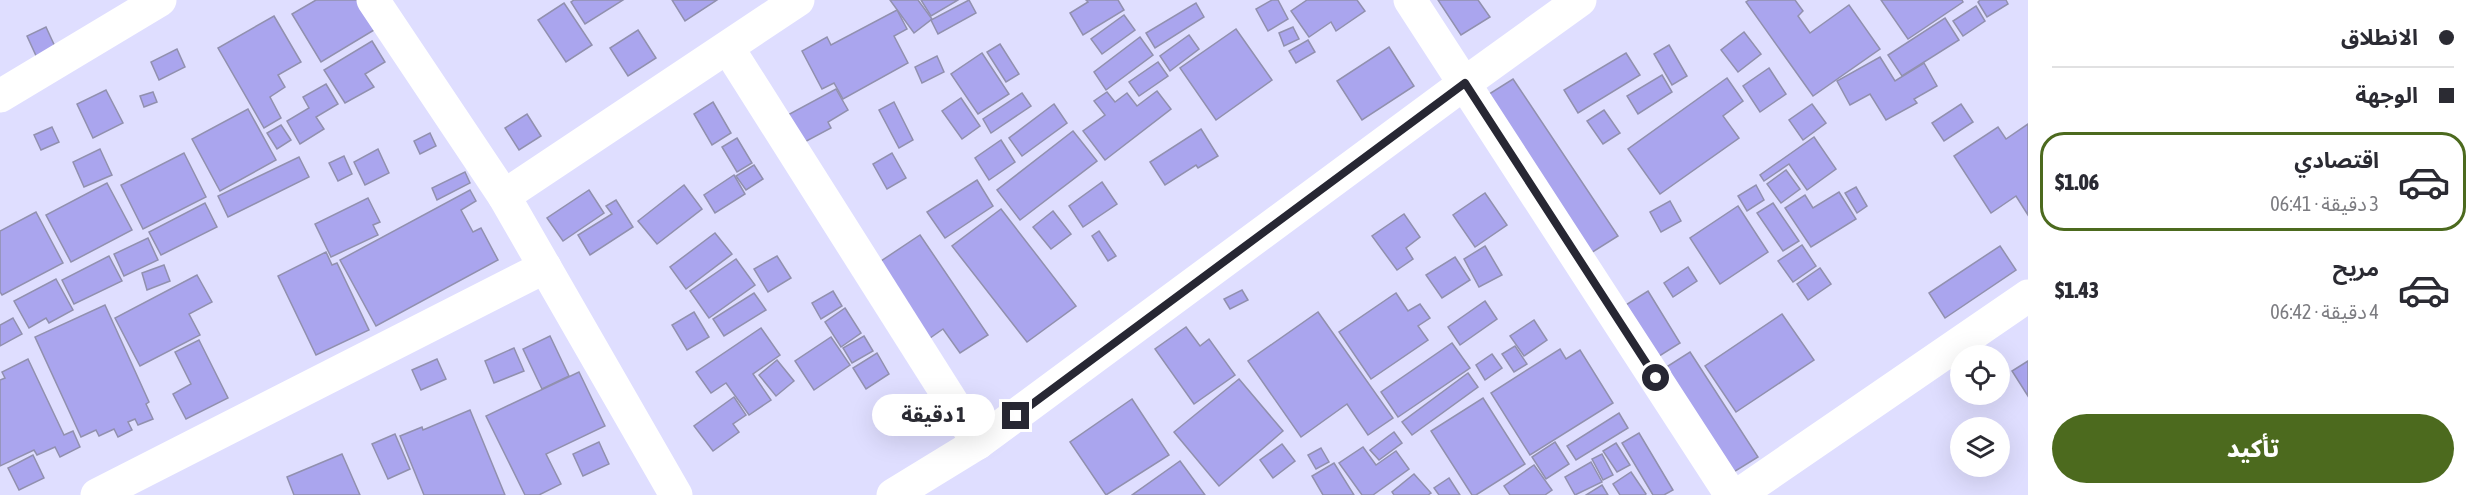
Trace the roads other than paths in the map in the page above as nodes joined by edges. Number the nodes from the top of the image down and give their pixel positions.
1 (160, 0) edge
2 (373, 0) edge
3 (798, 0) edge
4 (1410, 0) edge
5 (1580, 0) edge
6 (728, 48) junction
7 (1465, 83) junction
8 (0, 96) edge
9 (504, 196) junction
10 (545, 267) junction
11 (2028, 296) edge
12 (978, 443) junction
13 (97, 495) edge
14 (676, 495) edge
15 (893, 495) edge
16 (1731, 495) edge
17 (1738, 495) edge

1 - 8 street
2 - 9 street
3 - 6 street
4 - 7 street
5 - 7 street
6 - 9 street
6 - 12 street
7 - 12 street
7 - 16 street
9 - 10 street
10 - 13 street
10 - 14 street
11 - 17 street
12 - 15 street

